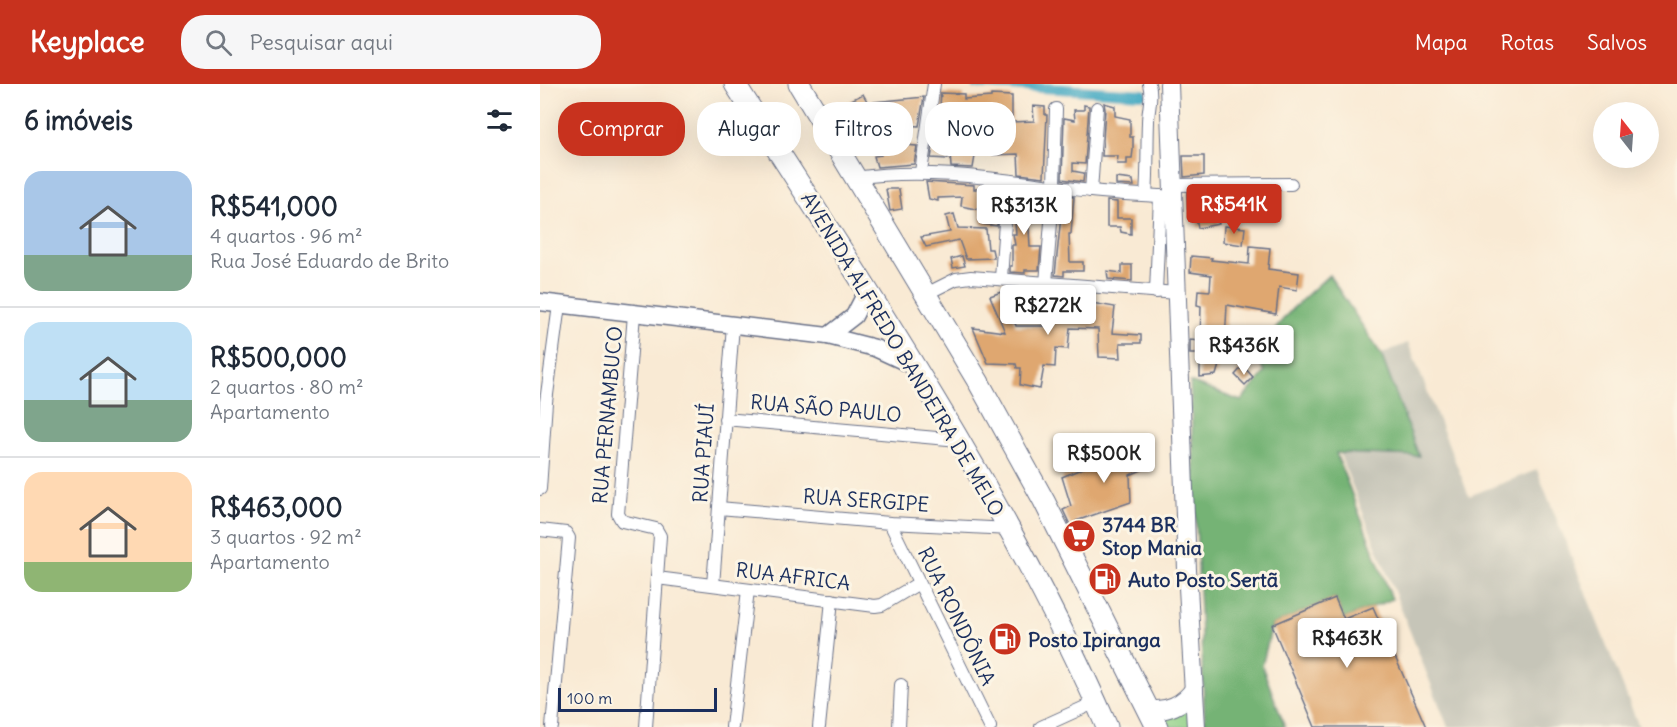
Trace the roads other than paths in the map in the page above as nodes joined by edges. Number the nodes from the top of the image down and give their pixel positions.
1 (735, 84) edge
2 (799, 84) edge
3 (934, 84) edge
4 (1149, 84) edge
5 (1169, 91) edge
6 (1097, 108) dead end
7 (1056, 109) dead end
8 (921, 172) junction
9 (855, 178) junction
10 (1008, 181) junction
11 (1291, 184) dead end
12 (1054, 186) junction
13 (1091, 191) junction
14 (1168, 193) junction
15 (1146, 195) junction
16 (1001, 278) junction
17 (1046, 282) junction
18 (867, 291) junction
19 (1156, 292) junction
20 (1177, 293) junction
21 (926, 294) junction
22 (540, 302) edge
23 (559, 305) junction
24 (634, 315) junction
25 (733, 325) junction
26 (828, 336) junction
27 (914, 366) junction
28 (724, 419) junction
29 (960, 440) junction
30 (540, 489) edge
31 (719, 507) junction
32 (890, 523) junction
33 (540, 530) edge
34 (1010, 530) junction
35 (657, 578) junction
36 (918, 583) junction
37 (713, 585) junction
38 (748, 590) junction
39 (832, 600) junction
40 (901, 685) dead end
41 (1194, 689) junction
42 (1096, 702) junction
43 (1152, 718) edge
44 (552, 727) edge
45 (646, 727) edge
46 (732, 727) edge
47 (819, 727) edge
48 (899, 727) edge
49 (990, 727) edge
50 (1041, 727) edge
51 (1107, 727) edge
52 (1196, 727) edge

1 - 18 highway, AVENIDA ALFREDO BANDEIRA DE MELO
2 - 9 highway
3 - 8 street
4 - 15 street
5 - 14 main road
6 - 13 street
7 - 12 street
8 - 9 street
8 - 10 street
9 - 21 highway
10 - 12 street
10 - 16 street
11 - 14 street
12 - 13 street
12 - 17 street
13 - 15 street
14 - 15 street
14 - 19 street
14 - 20 main road
16 - 17 street
16 - 21 street
17 - 19 street
18 - 26 street
18 - 27 highway, AVENIDA ALFREDO BANDEIRA DE MELO
19 - 20 street
20 - 41 main road
21 - 43 highway
22 - 23 street
23 - 24 street
23 - 30 street
24 - 25 street
24 - 35 street, RUA PERNAMBUCO
25 - 26 street
25 - 28 street, RUA PIAUÍ
26 - 27 street
27 - 29 highway, AVENIDA ALFREDO BANDEIRA DE MELO
28 - 29 street, RUA SÃO PAULO
28 - 31 street, RUA PIAUÍ
29 - 34 highway, AVENIDA ALFREDO BANDEIRA DE MELO
31 - 32 street, RUA SERGIPE
31 - 37 street, RUA PIAUÍ
32 - 34 street, RUA SERGIPE
32 - 36 street, RUA RONDÔNIA
33 - 44 street
34 - 42 highway, AVENIDA ALFREDO BANDEIRA DE MELO
35 - 37 street, RUA AFRICA
35 - 45 street
36 - 39 street, RUA AFRICA
36 - 49 street, RUA RONDÔNIA
37 - 38 street, RUA AFRICA
38 - 39 street, RUA AFRICA
38 - 46 street
39 - 47 street
40 - 48 street
41 - 43 main road
41 - 52 main road
42 - 50 street
42 - 51 highway, AVENIDA ALFREDO BANDEIRA DE MELO

